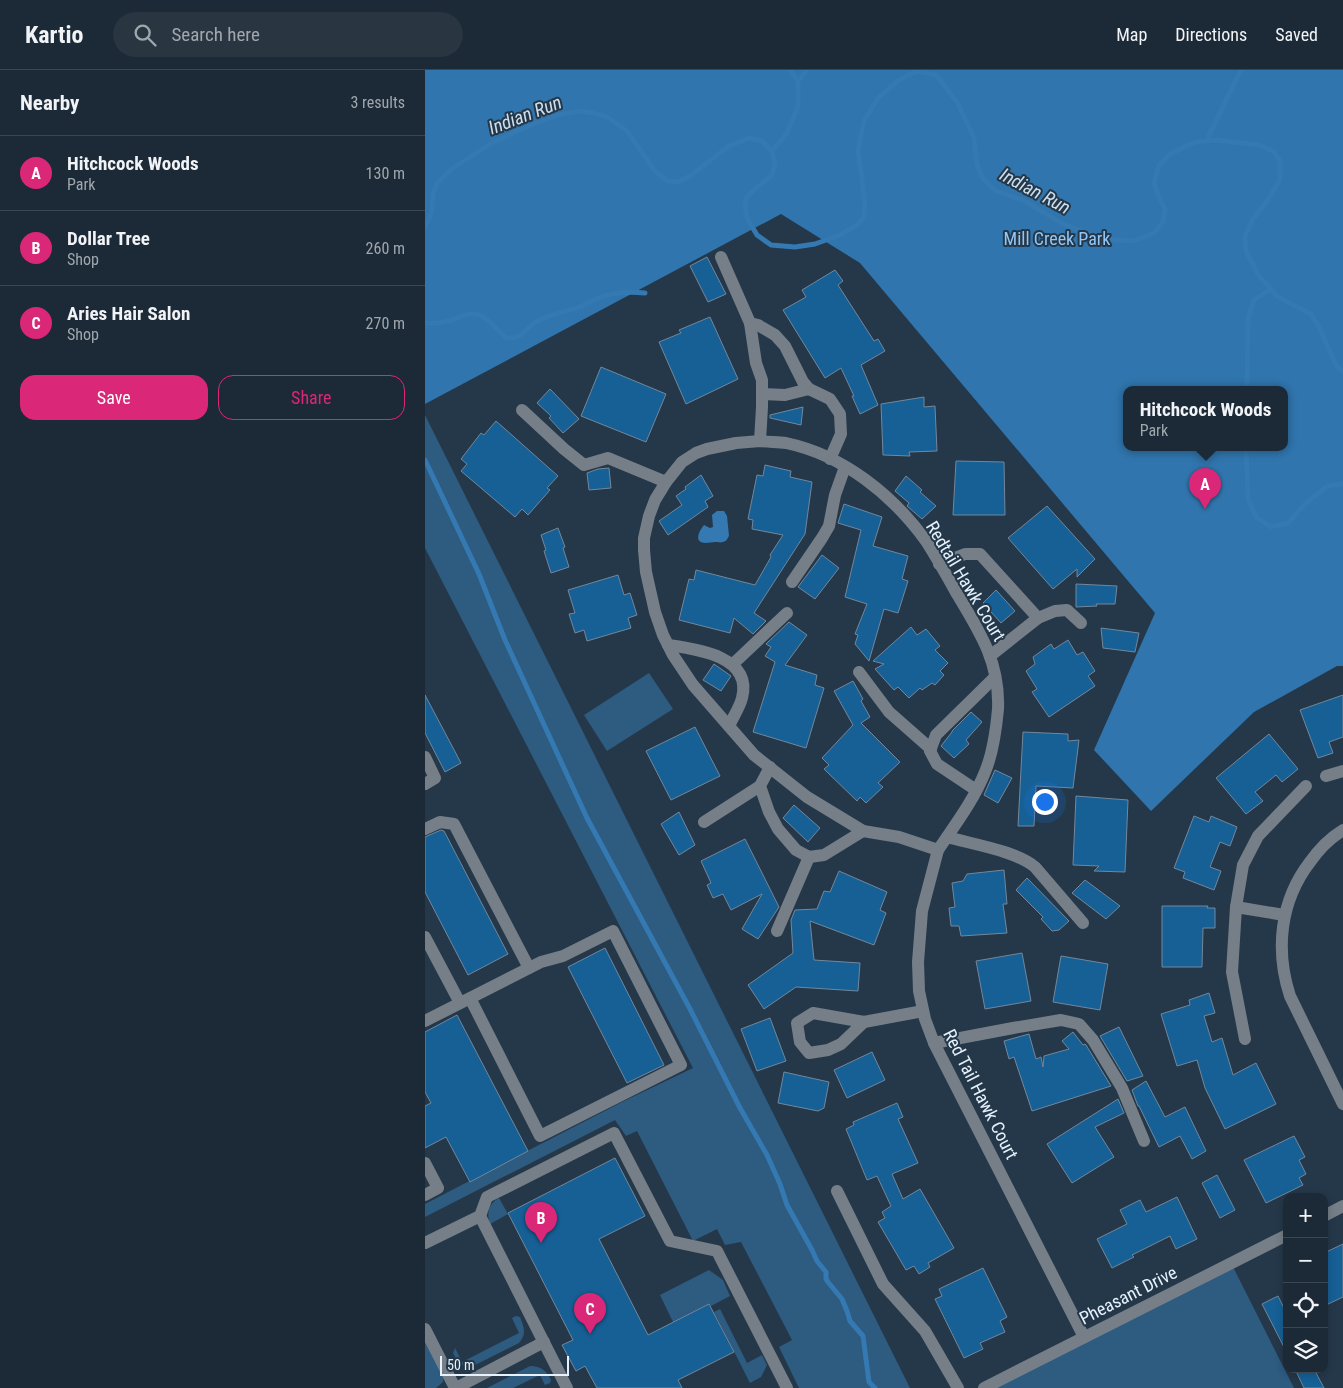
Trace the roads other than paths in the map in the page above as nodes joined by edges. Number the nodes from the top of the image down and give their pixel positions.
1 (721, 257) dead end
2 (750, 323) junction
3 (809, 389) junction
4 (762, 394) junction
5 (523, 410) dead end
6 (760, 441) junction
7 (830, 459) junction
8 (845, 468) junction
9 (666, 482) junction
10 (939, 564) junction
11 (792, 582) dead end
12 (787, 613) dead end
13 (1038, 618) junction
14 (1081, 623) dead end
15 (668, 644) junction
16 (990, 656) junction
17 (733, 664) junction
18 (859, 672) dead end
19 (995, 677) junction
20 (729, 726) junction
21 (931, 749) junction
22 (425, 758) edge
23 (770, 767) junction
24 (1343, 771) edge
25 (1326, 776) dead end
26 (425, 784) edge
27 (760, 786) junction
28 (1306, 786) dead end
29 (977, 790) junction
30 (704, 822) dead end
31 (425, 829) edge
32 (1343, 830) edge
33 (863, 831) junction
34 (947, 837) junction
35 (938, 850) junction
36 (809, 857) junction
37 (1236, 908) junction
38 (1284, 916) junction
39 (1083, 924) dead end
40 (777, 931) dead end
41 (425, 937) edge
42 (529, 968) junction
43 (465, 1000) junction
44 (923, 1011) junction
45 (427, 1015) edge
46 (864, 1022) junction
47 (1245, 1039) dead end
48 (934, 1043) junction
49 (1343, 1104) edge
50 (1144, 1141) dead end
51 (425, 1163) edge
52 (837, 1191) dead end
53 (425, 1195) edge
54 (1343, 1206) edge
55 (1328, 1214) edge
56 (480, 1216) junction
57 (1283, 1236) edge
58 (425, 1243) edge
59 (425, 1329) edge
60 (1084, 1337) junction
61 (544, 1342) junction
62 (455, 1388) edge
63 (567, 1388) edge
64 (787, 1388) edge
65 (958, 1388) edge
66 (984, 1388) edge

1 - 2 street
2 - 3 street
2 - 4 street
3 - 4 street
3 - 7 street
4 - 6 street
5 - 9 street
6 - 7 street, Redtail Hawk Court
6 - 9 street, Redtail Hawk Court
7 - 8 street, Redtail Hawk Court
8 - 10 street, Redtail Hawk Court
8 - 11 street
9 - 15 street, Redtail Hawk Court
10 - 13 street
10 - 16 street, Redtail Hawk Court
12 - 17 street
13 - 14 street
13 - 16 street
15 - 17 street
15 - 20 street, Redtail Hawk Court
16 - 19 street, Redtail Hawk Court
17 - 20 street
18 - 21 street
19 - 21 street
19 - 29 street, Redtail Hawk Court
20 - 23 street, Redtail Hawk Court
21 - 29 street
22 - 26 street
23 - 27 street
23 - 33 street, Redtail Hawk Court
24 - 25 street
27 - 30 street
27 - 36 street
28 - 37 street
29 - 34 street, Redtail Hawk Court
31 - 42 street
32 - 38 street
33 - 35 street, Redtail Hawk Court
33 - 36 street
34 - 35 street, Redtail Hawk Court
34 - 39 street
35 - 44 street, Red Tail Hawk Court
36 - 40 street
37 - 38 street
37 - 47 street
38 - 49 street
41 - 43 street
42 - 43 street
42 - 43 street
43 - 45 street
44 - 46 street
44 - 48 street, Red Tail Hawk Court
46 - 46 street
48 - 50 street
48 - 60 street, Red Tail Hawk Court
51 - 53 street
52 - 65 street
54 - 55 street
56 - 58 street
56 - 61 street
56 - 64 street
57 - 60 street, Pheasant Drive
59 - 62 street
60 - 66 street, Pheasant Drive
61 - 62 street
61 - 63 street

